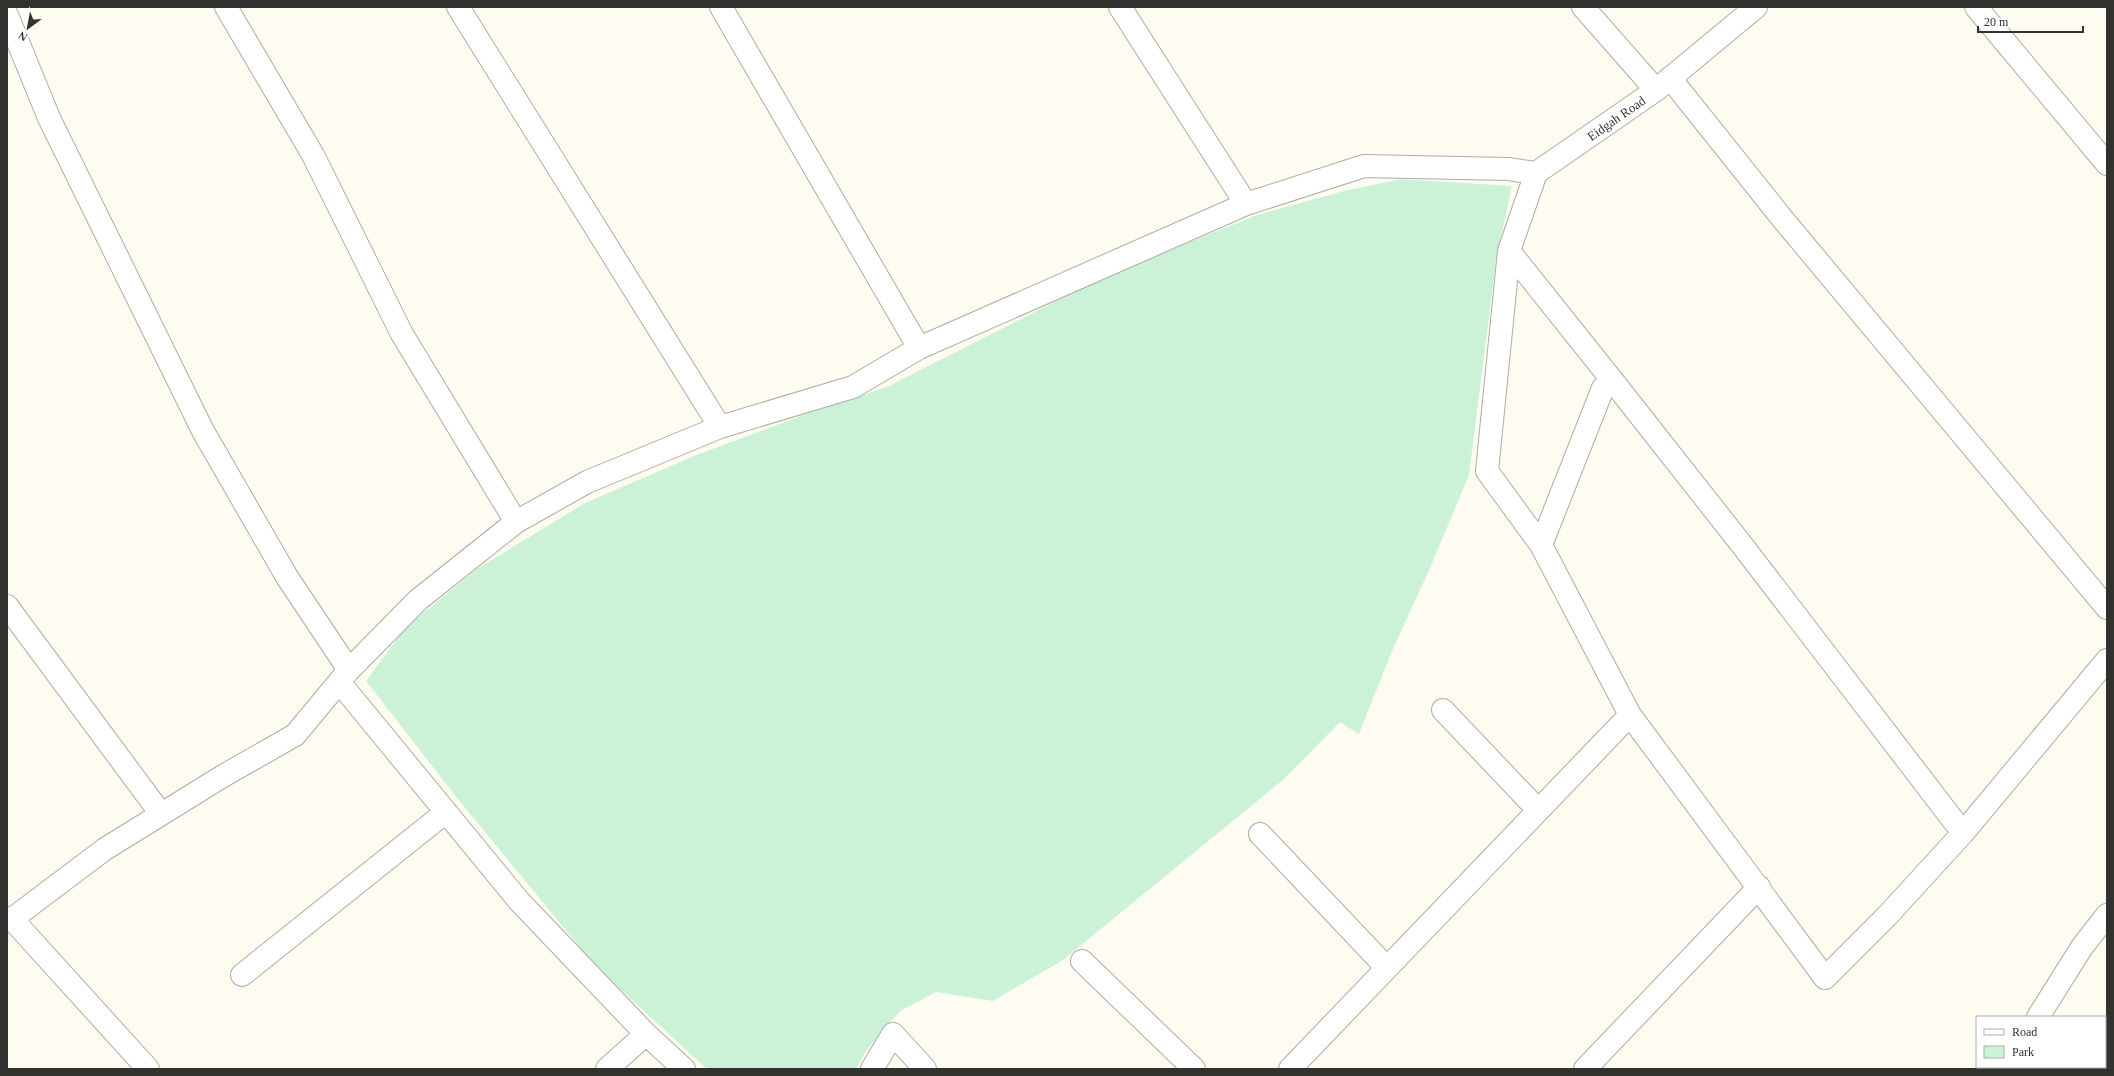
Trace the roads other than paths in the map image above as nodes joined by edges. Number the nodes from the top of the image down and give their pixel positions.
1 (226, 7) edge
2 (458, 7) edge
3 (721, 7) edge
4 (1120, 7) edge
5 (1583, 7) edge
6 (1756, 7) edge
7 (1976, 7) edge
8 (7, 15) edge
9 (1663, 84) junction
10 (2107, 164) edge
11 (1536, 173) junction
12 (1246, 204) junction
13 (1509, 251) junction
14 (919, 348) junction
15 (1612, 380) junction
16 (720, 427) junction
17 (516, 522) junction
18 (1541, 545) junction
19 (7, 606) edge
20 (2107, 608) edge
21 (2107, 660) edge
22 (345, 676) junction
23 (1443, 710) dead end
24 (1630, 715) junction
25 (1538, 810) junction
26 (446, 812) junction
27 (161, 814) junction
28 (1963, 832) junction
29 (1260, 834) dead end
30 (1759, 888) junction
31 (2107, 914) edge
32 (9, 918) edge
33 (1082, 961) dead end
34 (1386, 967) junction
35 (242, 975) dead end
36 (2039, 1016) edge
37 (646, 1034) junction
38 (148, 1069) edge
39 (607, 1069) edge
40 (684, 1069) edge
41 (872, 1069) edge
42 (925, 1069) edge
43 (1194, 1069) edge
44 (1290, 1069) edge
45 (1585, 1069) edge

1 - 17 street
2 - 16 street
3 - 14 street
4 - 12 street
5 - 9 street
6 - 9 street, Eidgah Road
7 - 10 street
8 - 22 street
9 - 11 street, Eidgah Road
9 - 20 street
11 - 12 street
11 - 13 street
12 - 14 street
13 - 15 street
13 - 18 street
14 - 16 street
15 - 18 street
15 - 28 street
16 - 17 street
17 - 22 street
18 - 24 street
19 - 27 street
21 - 28 street
22 - 26 street
22 - 27 street
23 - 25 street
24 - 25 street
24 - 30 street
25 - 34 street
26 - 35 street
26 - 37 street
27 - 32 street
28 - 30 street
29 - 34 street
30 - 45 street
31 - 36 street
32 - 38 street
33 - 43 street
34 - 44 street
37 - 39 street
37 - 40 street
41 - 42 street

